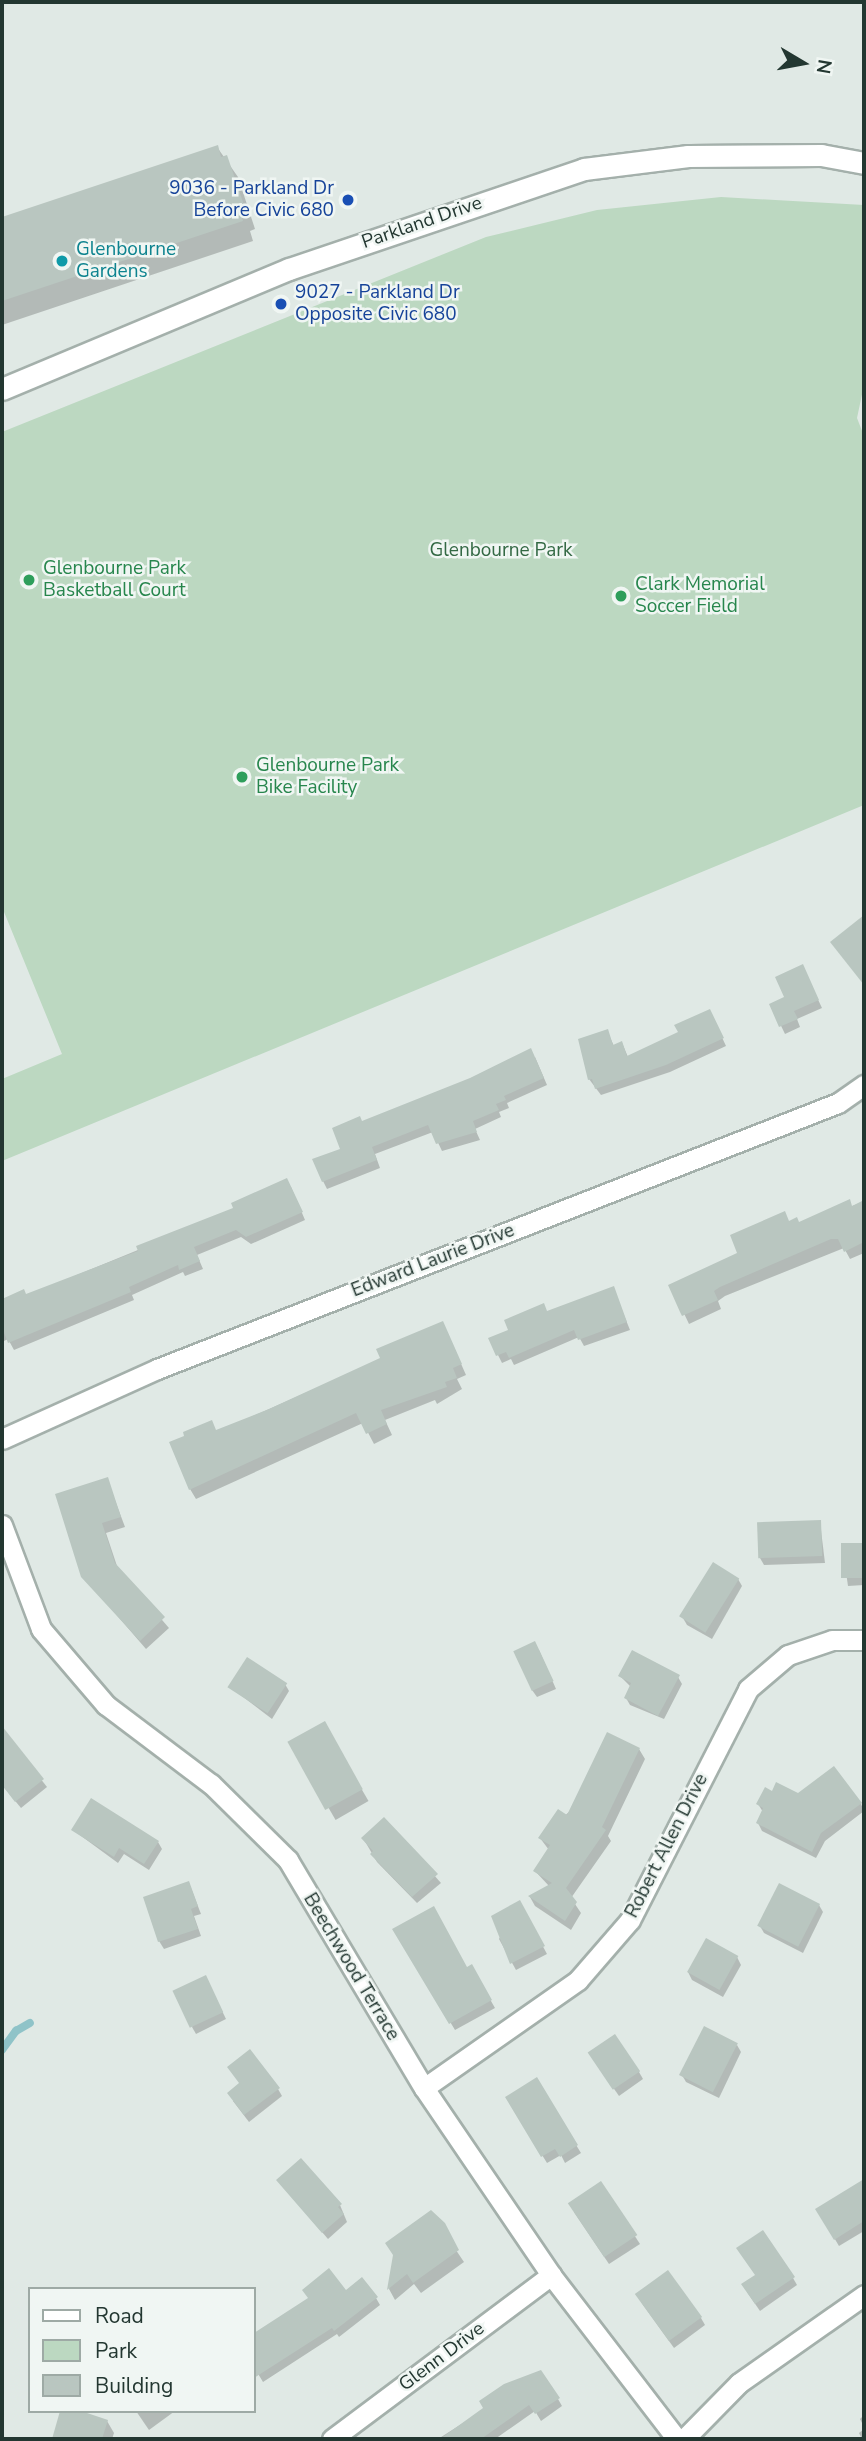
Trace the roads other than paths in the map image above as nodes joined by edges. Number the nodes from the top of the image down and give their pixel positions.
1 (864, 163) edge
2 (2, 390) edge
3 (864, 1084) edge
4 (2, 1439) edge
5 (2, 1525) edge
6 (864, 1640) edge
7 (424, 2088) junction
8 (551, 2275) junction
9 (864, 2295) edge
10 (332, 2439) edge
11 (677, 2439) edge
12 (684, 2439) edge

1 - 2 street, Parkland Drive
3 - 4 street, Edward Laurie Drive
5 - 7 street, Beechwood Terrace
6 - 7 street, Robert Allen Drive
7 - 8 street, Beechwood Terrace
8 - 10 street, Glenn Drive
8 - 11 street, Beechwood Terrace
9 - 12 street

